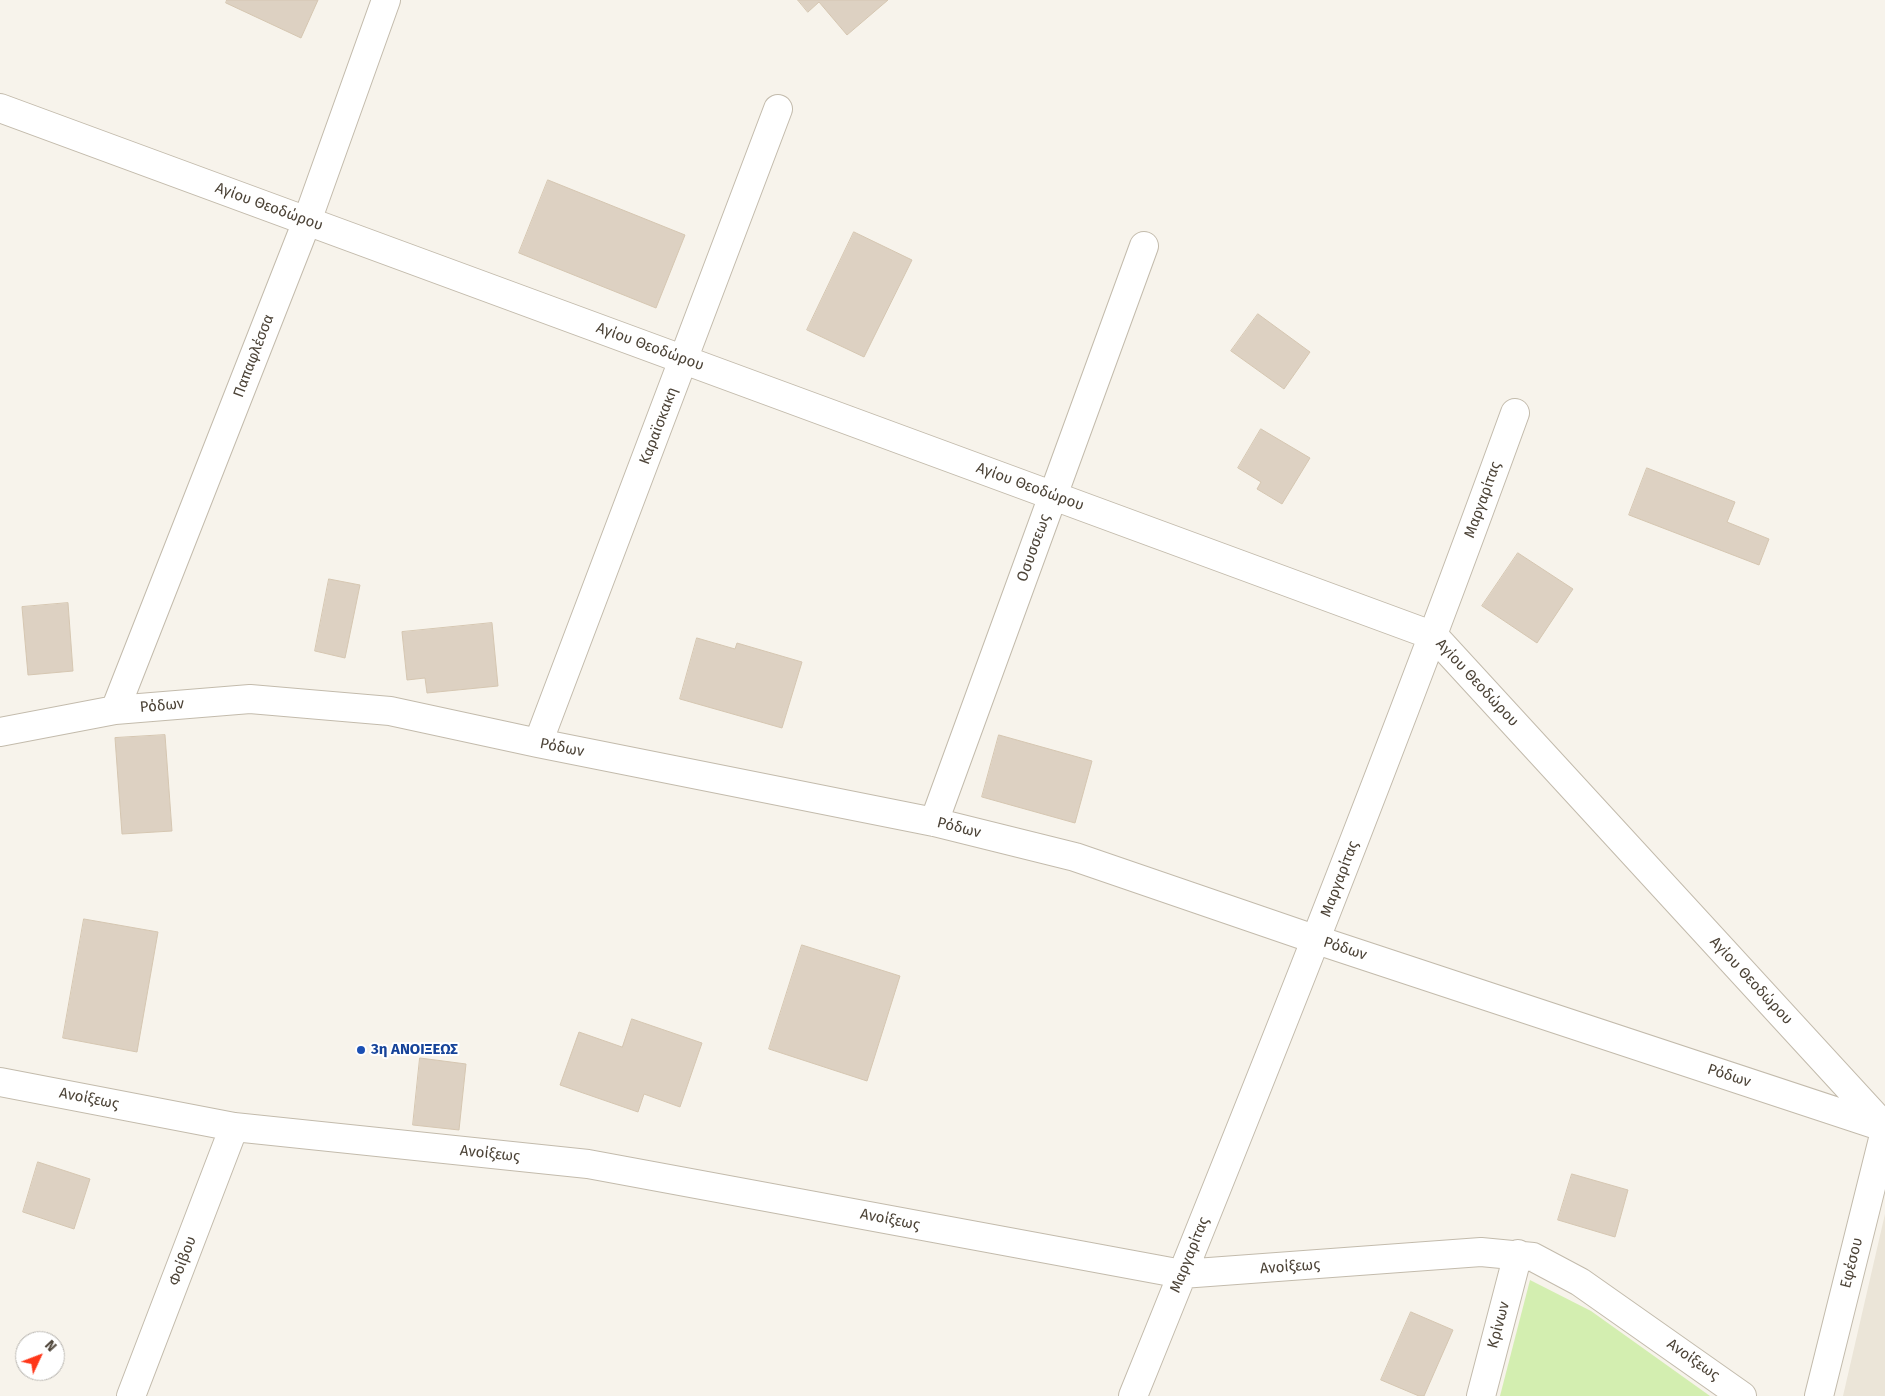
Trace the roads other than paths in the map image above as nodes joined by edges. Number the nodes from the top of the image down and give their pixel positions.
1 (386, 0) edge
2 (0, 108) edge
3 (778, 109) dead end
4 (307, 221) junction
5 (1144, 246) dead end
6 (684, 360) junction
7 (1515, 413) dead end
8 (1053, 495) junction
9 (1434, 636) junction
10 (115, 710) junction
11 (0, 732) edge
12 (538, 743) junction
13 (934, 822) junction
14 (1317, 940) junction
15 (0, 1082) edge
16 (234, 1127) junction
17 (1885, 1128) edge
18 (1518, 1254) junction
19 (1182, 1274) junction
20 (131, 1396) edge
21 (1133, 1396) edge
22 (1481, 1396) edge
23 (1742, 1396) edge
24 (1819, 1396) edge

1 - 4 street, Παπαφλέσσα
2 - 4 street, Αγίου Θεοδώρου
3 - 6 street, Καραϊσκακη
4 - 6 street, Αγίου Θεοδώρου
4 - 10 street, Παπαφλέσσα
5 - 8 street, Οσυσσεως
6 - 8 street, Αγίου Θεοδώρου
6 - 12 street, Καραϊσκακη
7 - 9 street, Μαργαρίτας
8 - 9 street, Αγίου Θεοδώρου
8 - 13 street, Οσυσσεως
9 - 14 street, Μαργαρίτας
9 - 17 street, Αγίου Θεοδώρου
10 - 11 street, Ρόδων
10 - 12 street, Ρόδων
12 - 13 street, Ρόδων
13 - 14 street, Ρόδων
14 - 17 street, Ρόδων
14 - 19 street, Μαργαρίτας
15 - 16 street, Ανοίξεως
16 - 19 street, Ανοίξεως
16 - 20 street, Φοίβου
17 - 24 street, Εφέσου
18 - 19 street, Ανοίξεως
18 - 22 street, Κρίνων
18 - 23 street, Ανοίξεως
19 - 21 street, Μαργαρίτας

